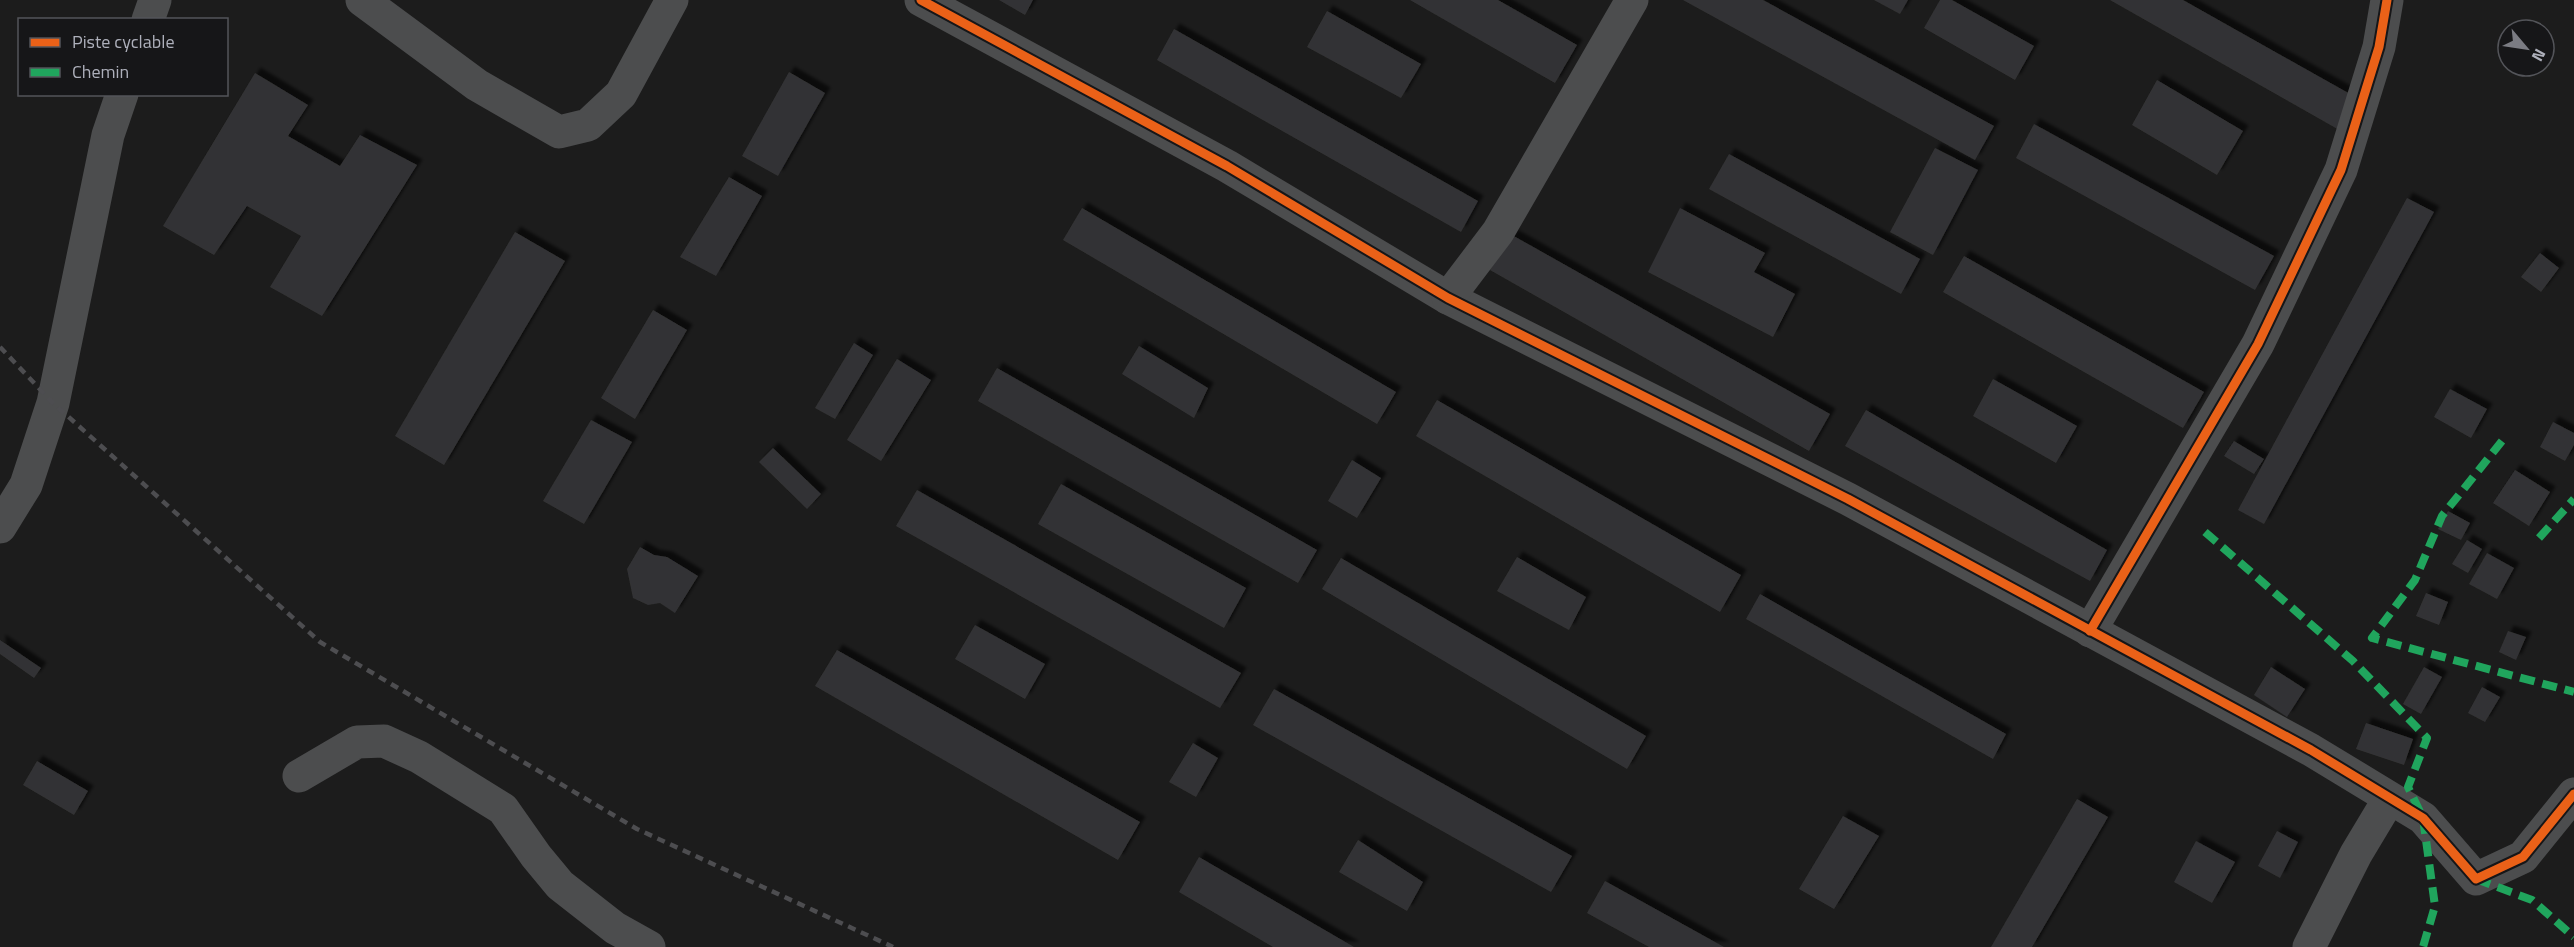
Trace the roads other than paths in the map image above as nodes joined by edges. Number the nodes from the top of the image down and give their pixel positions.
1 (155, 0) edge
2 (362, 0) edge
3 (672, 0) edge
4 (921, 0) edge
5 (1632, 0) edge
6 (2387, 0) edge
7 (149, 18) edge
8 (121, 96) edge
9 (1448, 298) junction
10 (0, 527) edge
11 (2090, 631) junction
12 (299, 776) dead end
13 (2574, 794) edge
14 (2389, 799) junction
15 (649, 947) edge
16 (2308, 947) edge

1 - 7 street
2 - 3 street
4 - 9 street
5 - 9 street
6 - 11 street
8 - 10 street
9 - 11 street
11 - 14 street
12 - 15 street
13 - 14 street
14 - 16 street

